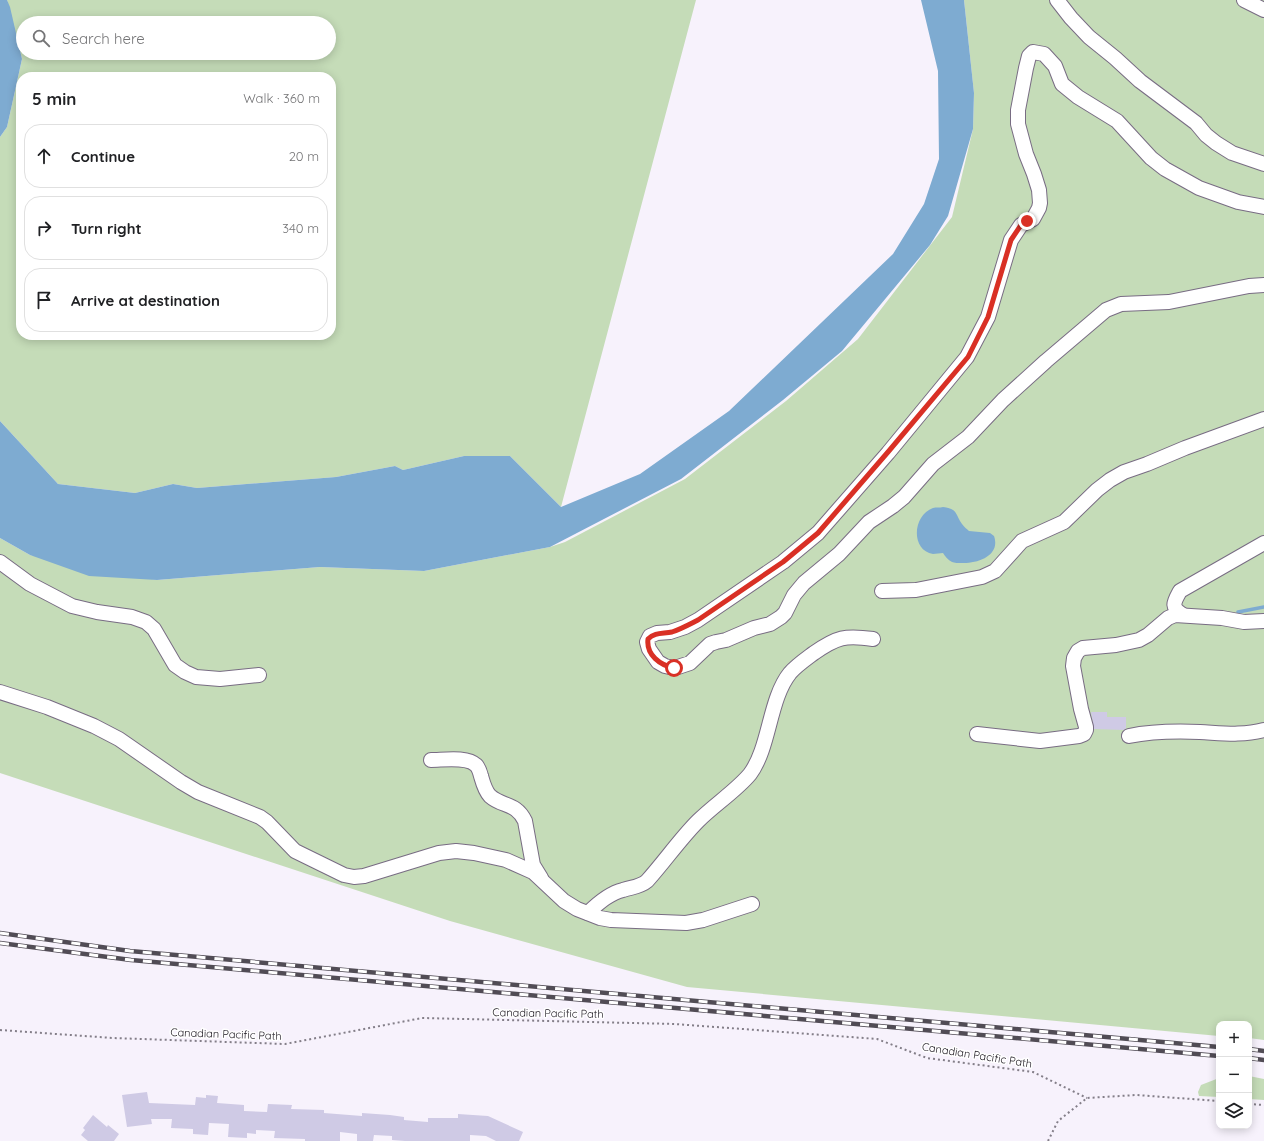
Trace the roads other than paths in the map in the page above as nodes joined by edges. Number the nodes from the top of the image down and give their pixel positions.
1 (1057, 0) edge
2 (1244, 0) edge
3 (1264, 10) edge
4 (1264, 164) edge
5 (1264, 207) edge
6 (1264, 285) edge
7 (1264, 419) edge
8 (1264, 544) edge
9 (0, 562) edge
10 (882, 591) dead end
11 (1183, 614) junction
12 (1264, 621) edge
13 (873, 639) dead end
14 (259, 676) dead end
15 (0, 692) edge
16 (1264, 730) edge
17 (977, 734) dead end
18 (1130, 736) dead end
19 (431, 760) dead end
20 (545, 883) junction
21 (752, 904) dead end
22 (588, 913) junction

1 - 4 lane
2 - 3 lane
5 - 6 lane
7 - 10 lane
8 - 11 lane
9 - 14 lane
11 - 12 lane
11 - 17 lane
13 - 22 lane
15 - 20 lane
16 - 18 lane
19 - 20 lane
20 - 22 lane
21 - 22 lane

